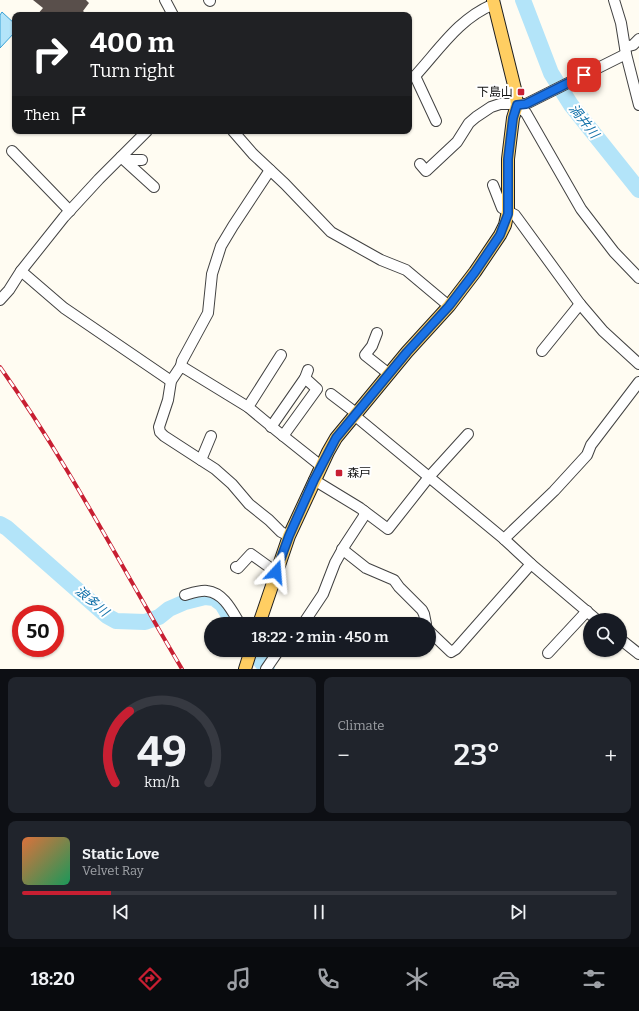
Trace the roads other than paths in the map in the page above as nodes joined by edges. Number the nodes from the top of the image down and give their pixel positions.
1 (165, 0) edge
2 (614, 0) edge
3 (493, 2) edge
4 (171, 12) edge
5 (639, 39) edge
6 (626, 50) junction
7 (521, 104) junction
8 (639, 105) edge
9 (436, 121) dead end
10 (144, 134) edge
11 (235, 134) edge
12 (12, 151) dead end
13 (123, 158) junction
14 (142, 160) dead end
15 (420, 164) dead end
16 (270, 170) junction
17 (493, 185) dead end
18 (154, 187) dead end
19 (70, 211) junction
20 (508, 211) junction
21 (21, 271) junction
22 (639, 278) edge
23 (0, 300) edge
24 (580, 304) junction
25 (449, 306) junction
26 (377, 333) dead end
27 (542, 351) dead end
28 (281, 355) dead end
29 (639, 364) edge
30 (181, 366) junction
31 (389, 374) junction
32 (171, 381) junction
33 (639, 382) edge
34 (331, 394) dead end
35 (248, 407) junction
36 (355, 414) junction
37 (271, 427) junction
38 (468, 434) dead end
39 (211, 436) dead end
40 (283, 436) junction
41 (201, 460) junction
42 (322, 466) junction
43 (429, 477) junction
44 (314, 480) junction
45 (364, 511) junction
46 (289, 536) junction
47 (504, 539) junction
48 (342, 549) junction
49 (531, 564) junction
50 (236, 567) dead end
51 (276, 572) junction
52 (185, 594) dead end
53 (586, 611) junction
54 (588, 613) edge
55 (236, 617) edge
56 (261, 617) edge
57 (308, 617) edge
58 (424, 617) edge
59 (436, 638) edge
60 (627, 645) edge
61 (548, 653) dead end
62 (639, 654) edge
63 (249, 657) edge
64 (274, 657) edge
65 (267, 667) edge
66 (245, 669) edge

1 - 4 street
2 - 6 street
3 - 7 main road
3 - 9 street
5 - 6 street
6 - 7 street
6 - 8 street
7 - 15 street
7 - 20 main road
7 - 22 street
10 - 13 street
11 - 16 street
12 - 19 street
13 - 14 street
13 - 18 street
13 - 19 street
16 - 25 street
16 - 30 street
17 - 20 street
19 - 21 street
20 - 24 street
20 - 25 main road
21 - 23 street
21 - 32 street
24 - 27 street
24 - 29 street
25 - 31 main road
26 - 31 street
28 - 35 street
30 - 32 street
30 - 35 street
31 - 36 main road
32 - 41 street
33 - 47 street
34 - 36 street
35 - 37 street
36 - 42 main road
36 - 43 street
37 - 40 street
37 - 40 street
38 - 43 street
39 - 41 street
40 - 42 street
41 - 46 street
42 - 44 main road
43 - 45 street
43 - 47 street
44 - 45 street
44 - 46 main road
45 - 48 street
46 - 51 main road
47 - 49 street
48 - 57 street
48 - 58 street
49 - 53 street
49 - 59 street
50 - 51 street
51 - 56 main road
52 - 55 street
53 - 54 street
53 - 61 street
60 - 62 street
63 - 66 main road
64 - 65 street

